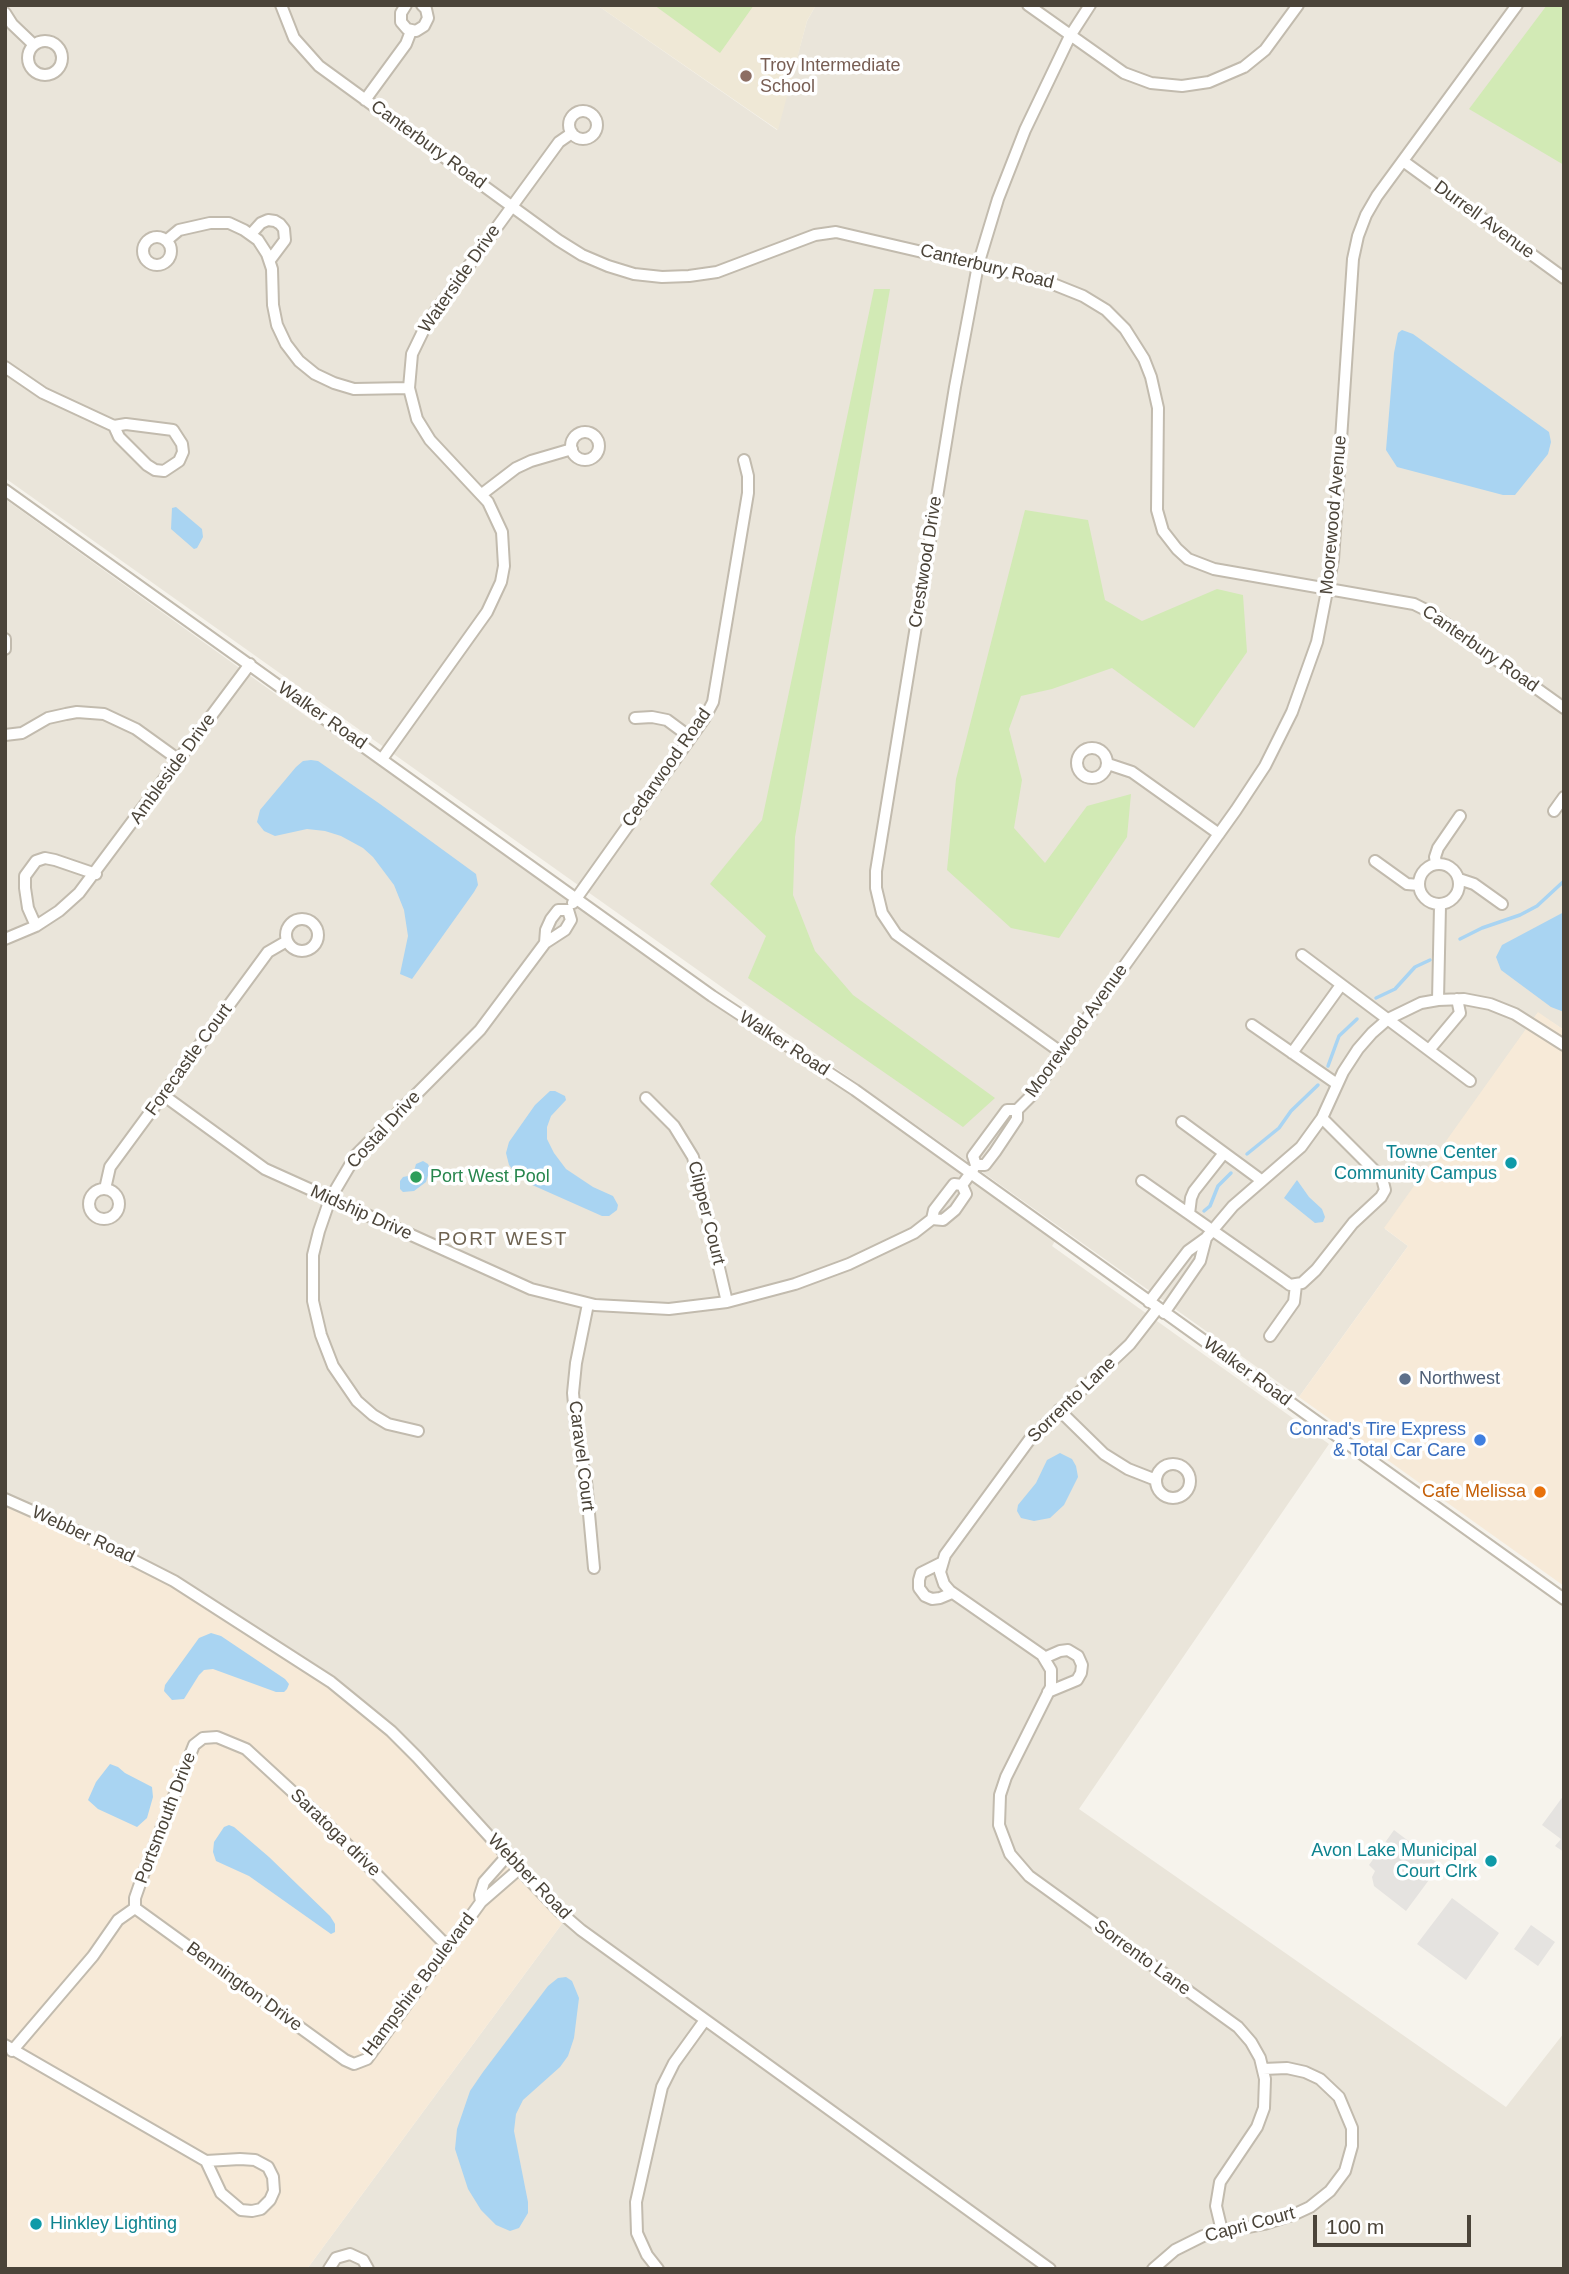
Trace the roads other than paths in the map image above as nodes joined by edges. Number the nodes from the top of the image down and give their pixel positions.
1 (281, 5) edge
2 (406, 5) edge
3 (422, 5) edge
4 (1028, 5) edge
5 (1090, 5) edge
6 (1298, 5) edge
7 (1517, 5) edge
8 (5, 13) edge
9 (411, 30) junction
10 (1070, 36) junction
11 (34, 45) dead end
12 (365, 100) junction
13 (572, 133) dead end
14 (1403, 161) junction
15 (512, 207) junction
16 (250, 234) junction
17 (167, 240) dead end
18 (270, 260) junction
19 (978, 265) junction
20 (1564, 278) edge
21 (5, 367) edge
22 (409, 388) junction
23 (114, 426) junction
24 (572, 449) dead end
25 (744, 460) dead end
26 (5, 490) edge
27 (482, 494) junction
28 (1329, 589) junction
29 (5, 639) edge
30 (5, 649) edge
31 (250, 664) junction
32 (1564, 708) edge
33 (635, 718) dead end
34 (5, 735) edge
35 (690, 737) junction
36 (382, 758) junction
37 (179, 760) junction
38 (1108, 764) dead end
39 (1564, 797) edge
40 (1554, 811) dead end
41 (1460, 816) dead end
42 (1219, 834) junction
43 (1375, 861) dead end
44 (1436, 863) junction
45 (96, 874) junction
46 (1459, 879) junction
47 (1419, 885) junction
48 (576, 898) junction
49 (1502, 904) dead end
50 (1440, 906) junction
51 (568, 910) junction
52 (36, 926) junction
53 (5, 939) edge
54 (287, 940) dead end
55 (545, 943) junction
56 (1302, 956) dead end
57 (1341, 985) junction
58 (1457, 999) junction
59 (1438, 1000) junction
60 (1388, 1019) junction
61 (1252, 1025) dead end
62 (1564, 1045) edge
63 (1429, 1050) junction
64 (1062, 1053) junction
65 (1292, 1053) junction
66 (1470, 1081) dead end
67 (1337, 1084) junction
68 (163, 1095) junction
69 (646, 1098) dead end
70 (1322, 1118) junction
71 (1182, 1122) dead end
72 (1224, 1153) junction
73 (973, 1169) junction
74 (1261, 1180) junction
75 (1142, 1181) dead end
76 (962, 1185) junction
77 (105, 1189) dead end
78 (330, 1199) junction
79 (1189, 1214) junction
80 (932, 1219) junction
81 (1209, 1234) junction
82 (1296, 1285) junction
83 (727, 1302) junction
84 (588, 1304) junction
85 (1157, 1308) junction
86 (1270, 1336) dead end
87 (1059, 1410) junction
88 (418, 1431) dead end
89 (1156, 1480) dead end
90 (5, 1499) edge
91 (941, 1563) junction
92 (594, 1568) dead end
93 (952, 1593) junction
94 (1564, 1599) edge
95 (1045, 1658) junction
96 (1048, 1692) junction
97 (210, 1737) joint
98 (508, 1856) junction
99 (519, 1869) junction
100 (481, 1902) junction
101 (135, 1908) junction
102 (448, 1947) junction
103 (705, 2020) junction
104 (9, 2048) edge
105 (354, 2064) joint
106 (1263, 2069) junction
107 (206, 2161) junction
108 (1222, 2231) junction
109 (1036, 2258) junction
110 (329, 2269) edge
111 (368, 2269) edge
112 (658, 2269) edge
113 (1028, 2269) edge
114 (1050, 2269) edge
115 (1153, 2269) edge

1 - 12 street, Canterbury Road
2 - 9 street
3 - 9 street
4 - 10 street
5 - 10 street, Crestwood Drive
6 - 10 street
7 - 14 street, Moorewood Avenue
8 - 11 street
9 - 12 street
10 - 19 street, Crestwood Drive
12 - 15 street, Canterbury Road
13 - 15 street, Waterside Drive
14 - 20 street, Durrell Avenue
14 - 28 street, Moorewood Avenue
15 - 19 street, Canterbury Road
15 - 22 street, Waterside Drive
16 - 17 street
16 - 18 street
16 - 18 street
18 - 22 street
19 - 28 street, Canterbury Road
19 - 64 street, Crestwood Drive
21 - 23 street
22 - 27 street, Waterside Drive
23 - 23 street
24 - 27 street
25 - 35 street, Cedarwood Road
26 - 31 street, Walker Road
27 - 36 street, Waterside Drive
28 - 32 street, Canterbury Road
28 - 42 street, Moorewood Avenue
29 - 30 street
31 - 36 street, Walker Road
31 - 37 street, Ambleside Drive
33 - 35 street
34 - 37 street
35 - 48 street, Cedarwood Road
36 - 48 street, Walker Road
37 - 45 street, Ambleside Drive
38 - 42 street
39 - 40 street
41 - 44 street
42 - 64 street, Moorewood Avenue
43 - 47 street
44 - 46 street
44 - 47 street
45 - 52 street, Ambleside Drive
45 - 52 street
46 - 49 street
46 - 50 street
47 - 50 street
48 - 51 street, Costal Drive
48 - 73 street, Walker Road
50 - 59 street
51 - 55 street, Costal Drive
51 - 55 street, Costal Drive
52 - 53 street, Ambleside Drive
54 - 68 street, Forecastle Court
55 - 78 street, Costal Drive
56 - 57 street
57 - 60 street
57 - 65 street
58 - 59 street
58 - 62 street
58 - 63 street
59 - 60 street
60 - 63 street
60 - 67 street
61 - 65 street
63 - 66 street
64 - 73 street, Moorewood Avenue
65 - 67 street
67 - 70 street
68 - 77 street, Forecastle Court
68 - 78 street, Midship Drive
69 - 83 street, Clipper Court
70 - 74 street
70 - 82 street
71 - 72 street
72 - 74 street
72 - 79 street
73 - 76 street, Midship Drive
73 - 85 street, Walker Road
74 - 81 street
75 - 79 street
76 - 80 street, Midship Drive
76 - 80 street, Midship Drive
78 - 84 street, Midship Drive
78 - 88 street, Costal Drive
79 - 81 street
80 - 83 street, Midship Drive
81 - 82 street
81 - 85 street
81 - 85 street
82 - 86 street
83 - 84 street, Midship Drive
84 - 92 street, Caravel Court
85 - 87 street, Sorrento Lane
85 - 94 street, Walker Road
87 - 89 street
87 - 91 street, Sorrento Lane
90 - 98 street, Webber Road
91 - 93 street
91 - 93 street, Sorrento Lane
93 - 95 street
95 - 96 street
95 - 96 street
96 - 106 street, Sorrento Lane
97 - 101 street, Portsmouth Drive
97 - 102 street, Saratoga drive
98 - 99 street, Webber Road
98 - 100 street, Hampshire Boulevard
99 - 100 street, Hampshire Boulevard
99 - 103 street, Webber Road
100 - 102 street, Hampshire Boulevard
101 - 104 street
101 - 105 street, Bennington Drive
102 - 105 street, Hampshire Boulevard
103 - 109 street, Webber Road
103 - 112 street
104 - 107 street
106 - 108 street, Sorrento Lane
106 - 108 street, Capri Court
107 - 107 street
108 - 115 street, Capri Court
109 - 113 street
109 - 114 street, Webber Road
110 - 111 street

